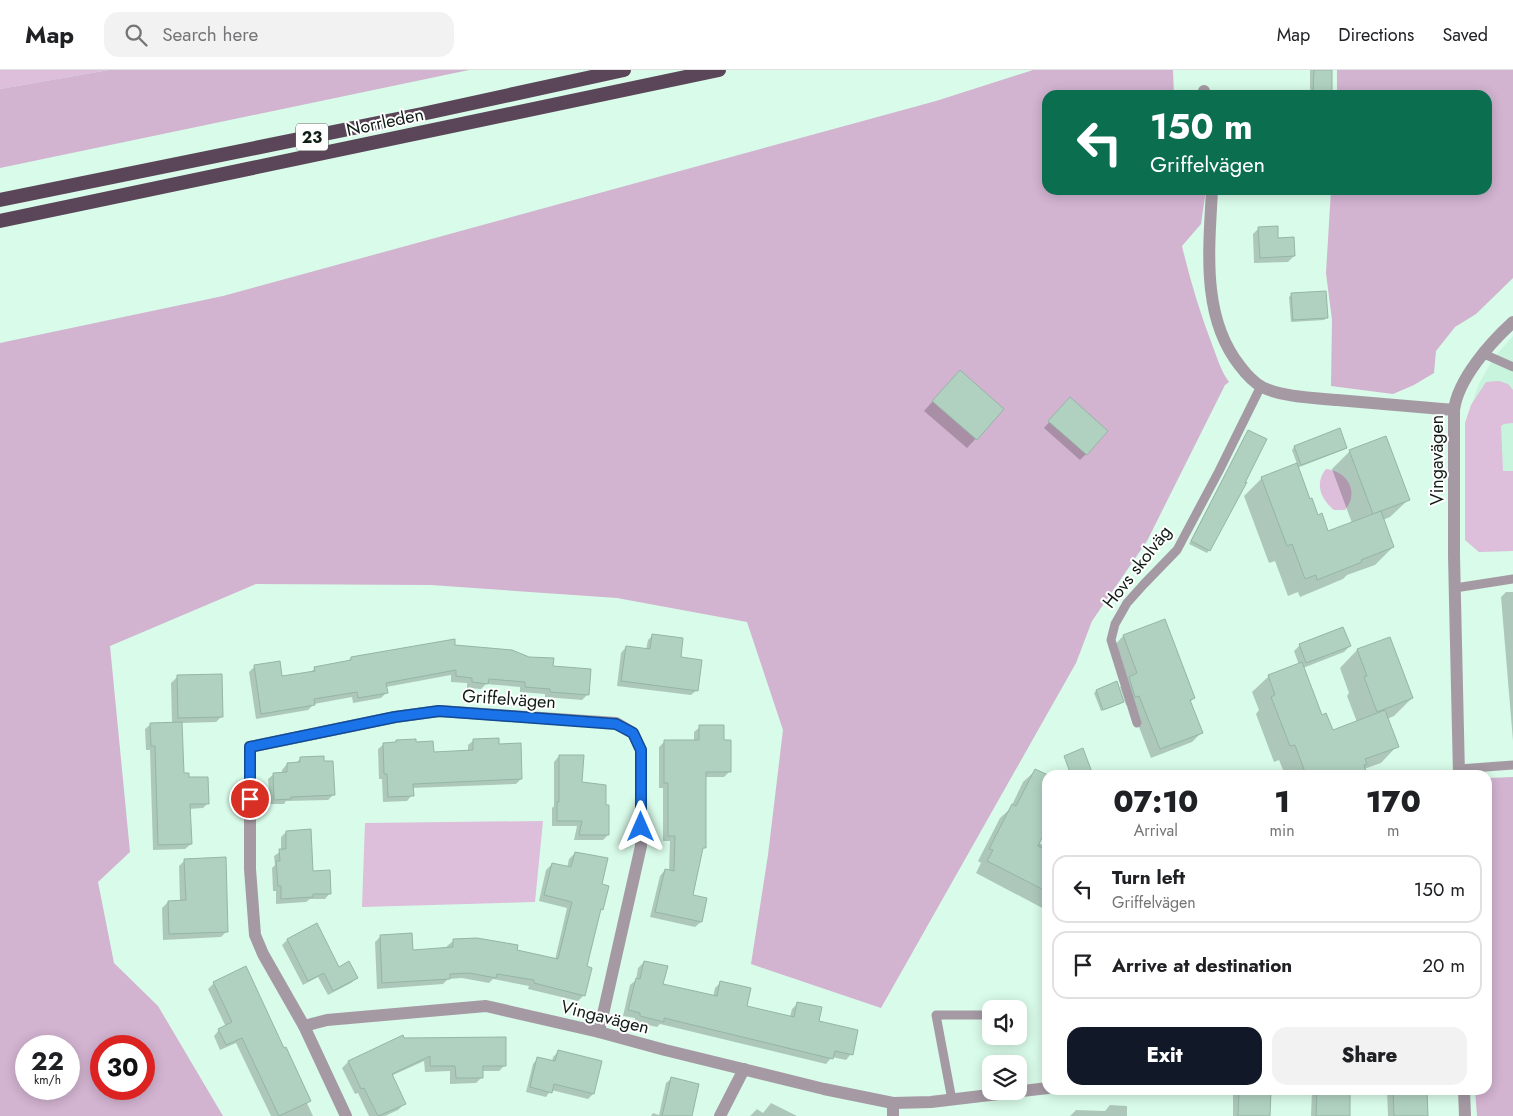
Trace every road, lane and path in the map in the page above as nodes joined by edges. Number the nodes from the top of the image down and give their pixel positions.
1 (624, 70) edge
2 (719, 70) edge
3 (1212, 195) edge
4 (0, 200) edge
5 (0, 221) edge
6 (1513, 322) edge
7 (1484, 354) junction
8 (1513, 367) edge
9 (1261, 386) junction
10 (1454, 410) junction
11 (1513, 579) edge
12 (1455, 588) junction
13 (1137, 723) dead end
14 (1513, 765) edge
15 (1459, 770) edge
16 (1474, 770) edge
17 (982, 1015) edge
18 (304, 1026) junction
19 (599, 1032) junction
20 (744, 1070) junction
21 (1042, 1089) edge
22 (1464, 1095) edge
23 (952, 1100) junction
24 (893, 1103) junction
25 (346, 1116) edge
26 (720, 1116) edge
27 (893, 1116) edge
28 (1465, 1116) edge

1 - 4 highway, Norrleden / 23
2 - 5 highway, Norrleden / 23
3 - 9 street
6 - 7 street, Vingavägen
7 - 8 lane
7 - 10 street, Vingavägen
9 - 10 street
9 - 13 lane, Hovs skolväg
10 - 12 street, Vingavägen
11 - 12 lane
12 - 15 street, Vingavägen
14 - 16 lane, Vingavägen
17 - 23 lane
18 - 19 street, Vingavägen
18 - 19 street, Griffelvägen
18 - 25 street
19 - 20 street, Vingavägen
20 - 24 street, Vingavägen
20 - 26 street
21 - 23 street, Vingavägen
22 - 28 street
23 - 24 street, Vingavägen
24 - 27 street

